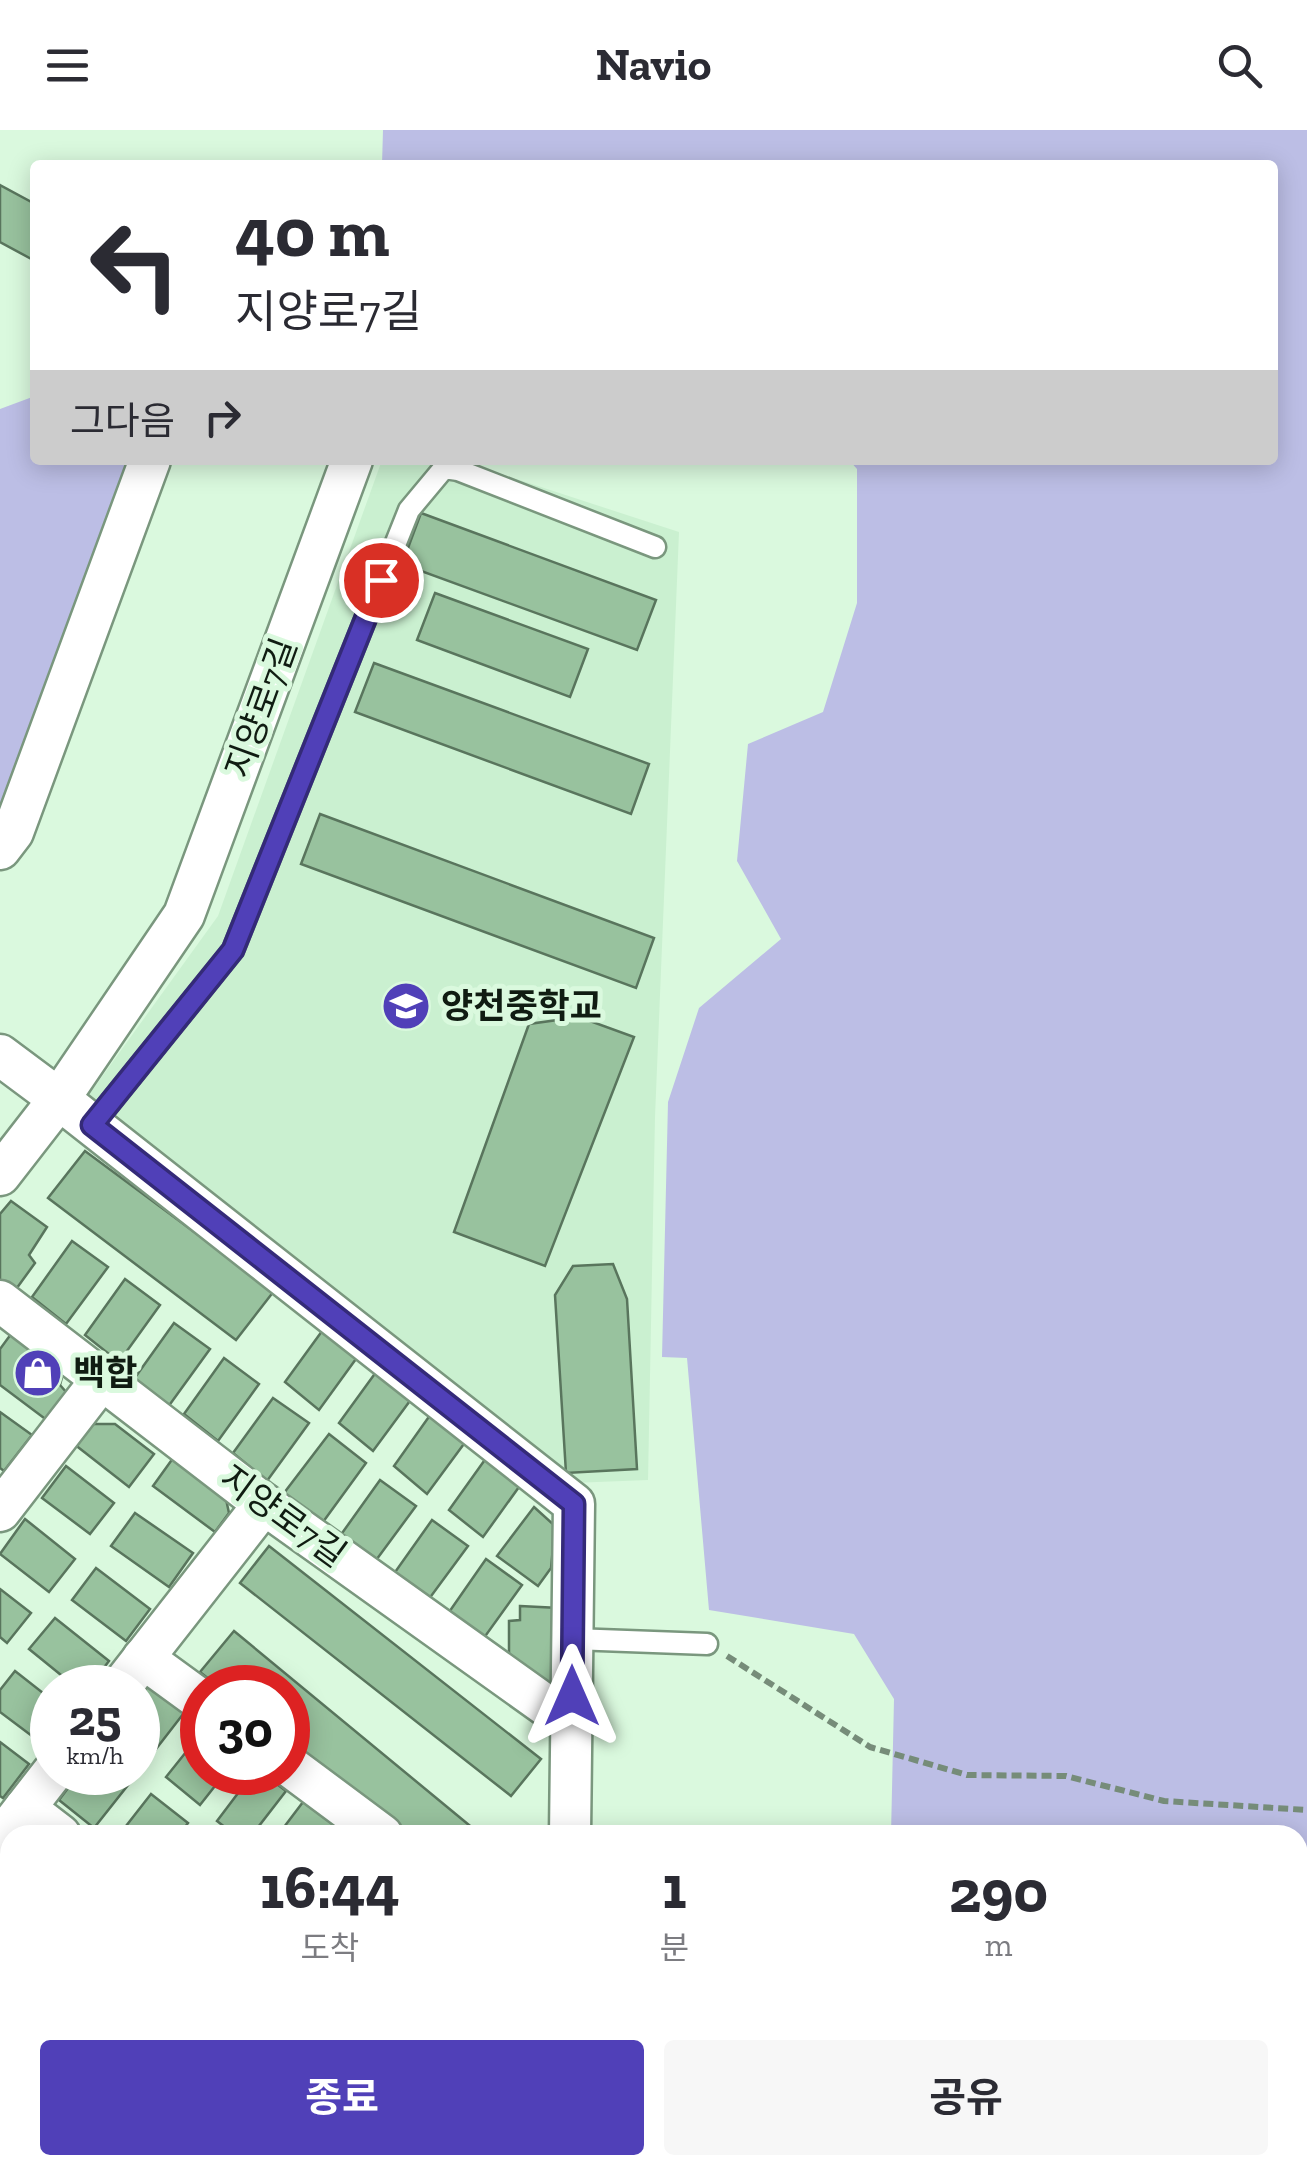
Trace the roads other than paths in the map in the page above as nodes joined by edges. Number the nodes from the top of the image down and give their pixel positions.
1 (148, 465) edge
2 (350, 465) edge
3 (655, 547) dead end
4 (0, 850) edge
5 (0, 1056) edge
6 (58, 1099) junction
7 (92, 1125) junction
8 (0, 1175) edge
9 (0, 1301) edge
10 (102, 1379) junction
11 (264, 1504) junction
12 (0, 1511) edge
13 (572, 1639) junction
14 (707, 1644) road end
15 (138, 1665) edge
16 (572, 1724) junction
17 (310, 1781) edge
18 (35, 1795) edge
19 (25, 1808) junction
20 (12, 1825) edge
21 (47, 1825) edge
22 (369, 1825) edge
23 (570, 1825) edge

1 - 4 street
2 - 6 street, 지양로7길
3 - 7 lane
5 - 6 street
6 - 7 street
6 - 8 street, 지양로7길
7 - 13 street
9 - 10 street, 지양로7길
10 - 11 street, 지양로7길
10 - 12 street
11 - 15 street
11 - 16 street, 지양로7길
13 - 14 lane
13 - 16 street
16 - 23 street
17 - 22 street
18 - 19 street
19 - 20 street
19 - 21 street

